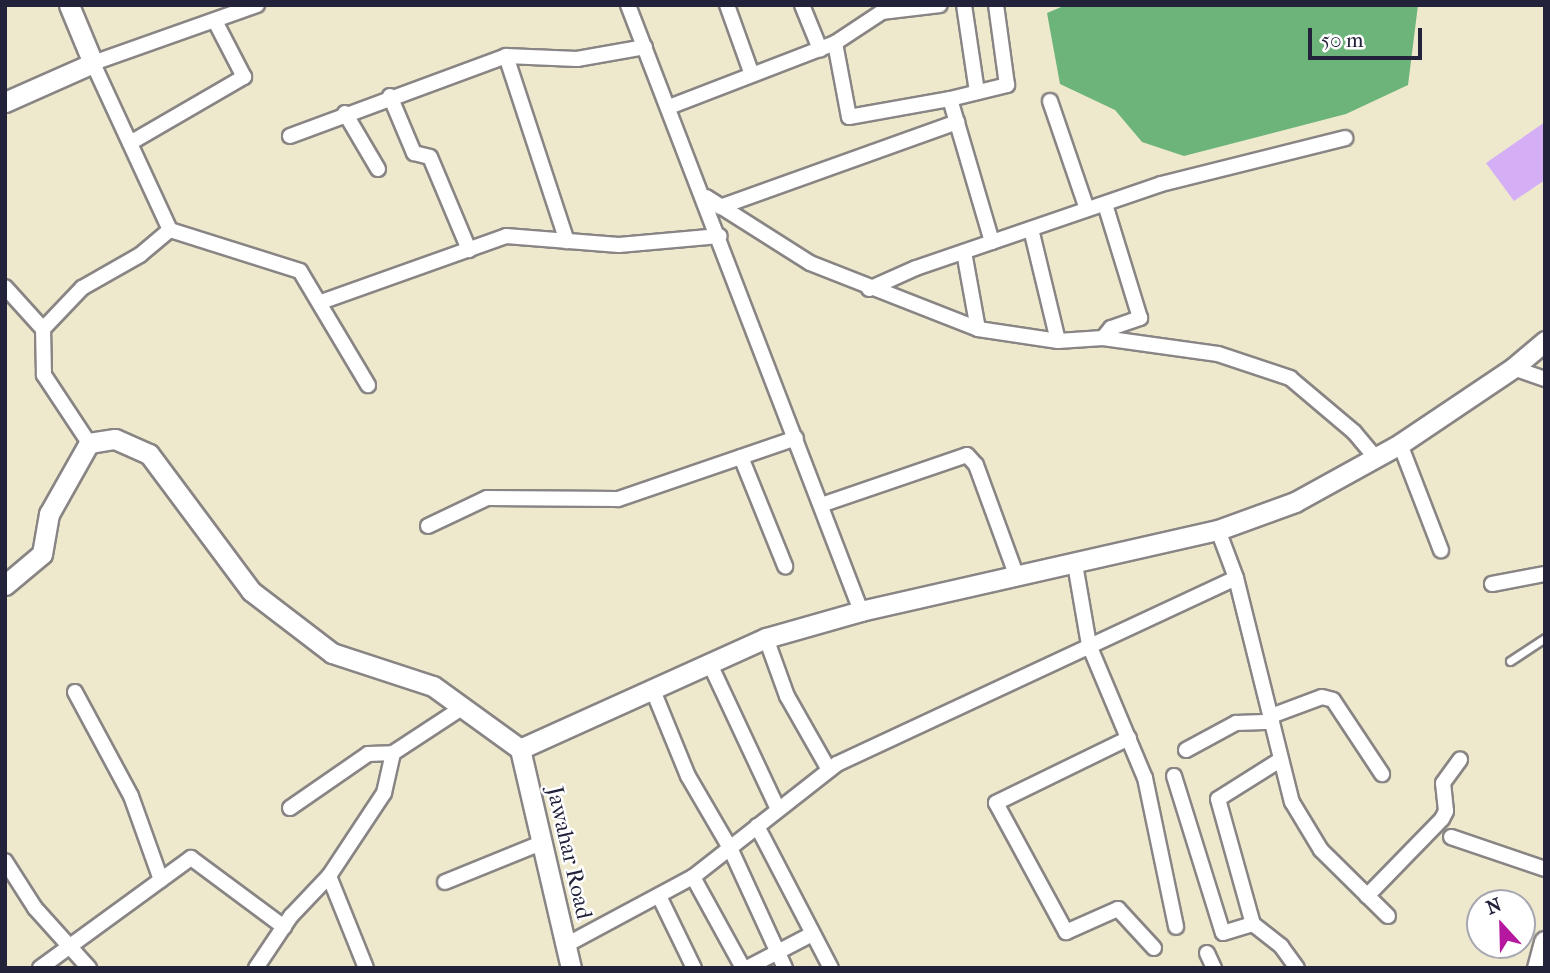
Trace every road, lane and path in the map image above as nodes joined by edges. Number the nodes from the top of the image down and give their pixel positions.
1 (69, 5) edge
2 (257, 5) edge
3 (628, 5) edge
4 (727, 5) edge
5 (802, 5) edge
6 (940, 5) edge
7 (964, 5) edge
8 (996, 5) edge
9 (215, 20) junction
10 (835, 43) junction
11 (645, 47) junction
12 (820, 49) junction
13 (506, 56) junction
14 (93, 63) junction
15 (752, 75) junction
16 (977, 92) junction
17 (390, 96) junction
18 (950, 99) junction
19 (1051, 101) dead end
20 (5, 102) edge
21 (669, 107) junction
22 (345, 113) junction
23 (957, 122) junction
24 (290, 136) dead end
25 (1345, 138) dead end
26 (130, 143) junction
27 (378, 169) dead end
28 (706, 197) junction
29 (1105, 204) junction
30 (720, 207) junction
31 (1087, 209) junction
32 (1031, 229) junction
33 (170, 230) junction
34 (720, 236) junction
35 (567, 241) junction
36 (992, 242) junction
37 (469, 250) junction
38 (964, 252) junction
39 (5, 288) edge
40 (869, 289) junction
41 (321, 302) junction
42 (43, 329) junction
43 (978, 329) junction
44 (1103, 338) junction
45 (1058, 341) junction
46 (1545, 341) edge
47 (1513, 368) junction
48 (1545, 379) edge
49 (368, 385) dead end
50 (796, 438) junction
51 (89, 443) junction
52 (1400, 444) junction
53 (741, 457) junction
54 (1375, 457) junction
55 (821, 505) junction
56 (428, 526) dead end
57 (1218, 530) junction
58 (1441, 550) dead end
59 (1075, 564) junction
60 (785, 566) dead end
61 (1545, 574) edge
62 (1017, 577) junction
63 (1236, 578) junction
64 (1492, 584) dead end
65 (5, 585) edge
66 (861, 611) junction
67 (766, 638) junction
68 (1545, 638) edge
69 (1089, 645) junction
70 (1510, 661) dead end
71 (709, 662) junction
72 (652, 688) junction
73 (75, 692) dead end
74 (463, 707) junction
75 (1271, 719) junction
76 (1129, 738) junction
77 (520, 749) junction
78 (1186, 750) dead end
79 (393, 753) junction
80 (1280, 760) junction
81 (1460, 760) dead end
82 (829, 770) junction
83 (1382, 774) dead end
84 (1174, 776) dead end
85 (290, 808) dead end
86 (778, 810) junction
87 (757, 826) junction
88 (1451, 837) dead end
89 (541, 843) junction
90 (730, 848) junction
91 (5, 861) edge
92 (1545, 869) edge
93 (329, 876) junction
94 (693, 877) junction
95 (161, 880) junction
96 (445, 882) dead end
97 (659, 896) junction
98 (1367, 896) junction
99 (1388, 916) dead end
100 (1253, 924) junction
101 (284, 927) junction
102 (1176, 927) dead end
103 (812, 934) junction
104 (1545, 942) edge
105 (566, 945) junction
106 (67, 947) junction
107 (1154, 948) dead end
108 (777, 952) junction
109 (1207, 953) dead end
110 (40, 968) edge
111 (89, 968) edge
112 (256, 968) edge
113 (366, 968) edge
114 (571, 968) edge
115 (694, 968) edge
116 (745, 968) edge
117 (785, 968) edge
118 (831, 968) edge
119 (1214, 968) edge
120 (1297, 968) edge
121 (1538, 968) edge

1 - 14 street
2 - 9 street
3 - 11 street
4 - 15 street
5 - 12 street
6 - 10 street
7 - 16 street
8 - 16 street
9 - 14 street
9 - 26 street
10 - 12 street
10 - 18 street
11 - 13 street
11 - 21 street
12 - 15 street
13 - 17 street
13 - 35 street
14 - 20 street
14 - 26 street
15 - 21 street
16 - 18 street
17 - 22 street
17 - 37 street
18 - 23 street
19 - 31 street
21 - 28 street
22 - 24 street
22 - 27 street
23 - 30 street
23 - 36 street
25 - 29 street
26 - 33 street
28 - 30 street
28 - 34 street
29 - 31 street
29 - 44 street
30 - 40 street
31 - 32 street
32 - 36 street
32 - 45 street
33 - 41 street
33 - 42 street
34 - 35 street
34 - 50 street
35 - 37 street
36 - 38 street
37 - 41 street
38 - 40 street
38 - 43 street
39 - 42 street
40 - 43 street
41 - 49 street
42 - 51 street
43 - 45 street
44 - 45 street
44 - 54 street
46 - 47 street
47 - 48 street
47 - 52 street
50 - 53 street
50 - 55 street
51 - 65 street
51 - 74 street
52 - 54 street
52 - 58 street
53 - 56 street
53 - 60 street
54 - 57 street
55 - 62 street
55 - 66 street
57 - 59 street
57 - 63 street
59 - 62 street
59 - 69 street
61 - 64 street
62 - 66 street
63 - 69 street
63 - 75 street
66 - 67 street
67 - 71 street
67 - 82 street
68 - 70 lane
69 - 76 street
69 - 82 street
71 - 72 street
71 - 86 street
72 - 77 street
72 - 90 street
73 - 95 street
74 - 77 street
74 - 79 street
75 - 78 street
75 - 80 street
75 - 83 street
76 - 102 street
76 - 107 street
77 - 89 street, Jawahar Road
79 - 85 street
79 - 93 street
80 - 98 street
80 - 100 street
81 - 98 street
82 - 86 street
84 - 100 street
86 - 87 street
87 - 90 street
87 - 103 street
88 - 92 street
89 - 96 street
89 - 105 street, Jawahar Road
90 - 94 street
90 - 108 street
91 - 106 street
93 - 101 street
93 - 113 street
94 - 97 street
94 - 116 street
95 - 101 street
95 - 106 street
97 - 105 street
97 - 115 street
98 - 99 street
100 - 120 street
101 - 112 street
103 - 108 street
103 - 118 street
104 - 121 main road
105 - 114 street, Jawahar Road
106 - 110 street
106 - 111 street
108 - 116 street
108 - 117 street
109 - 119 street

